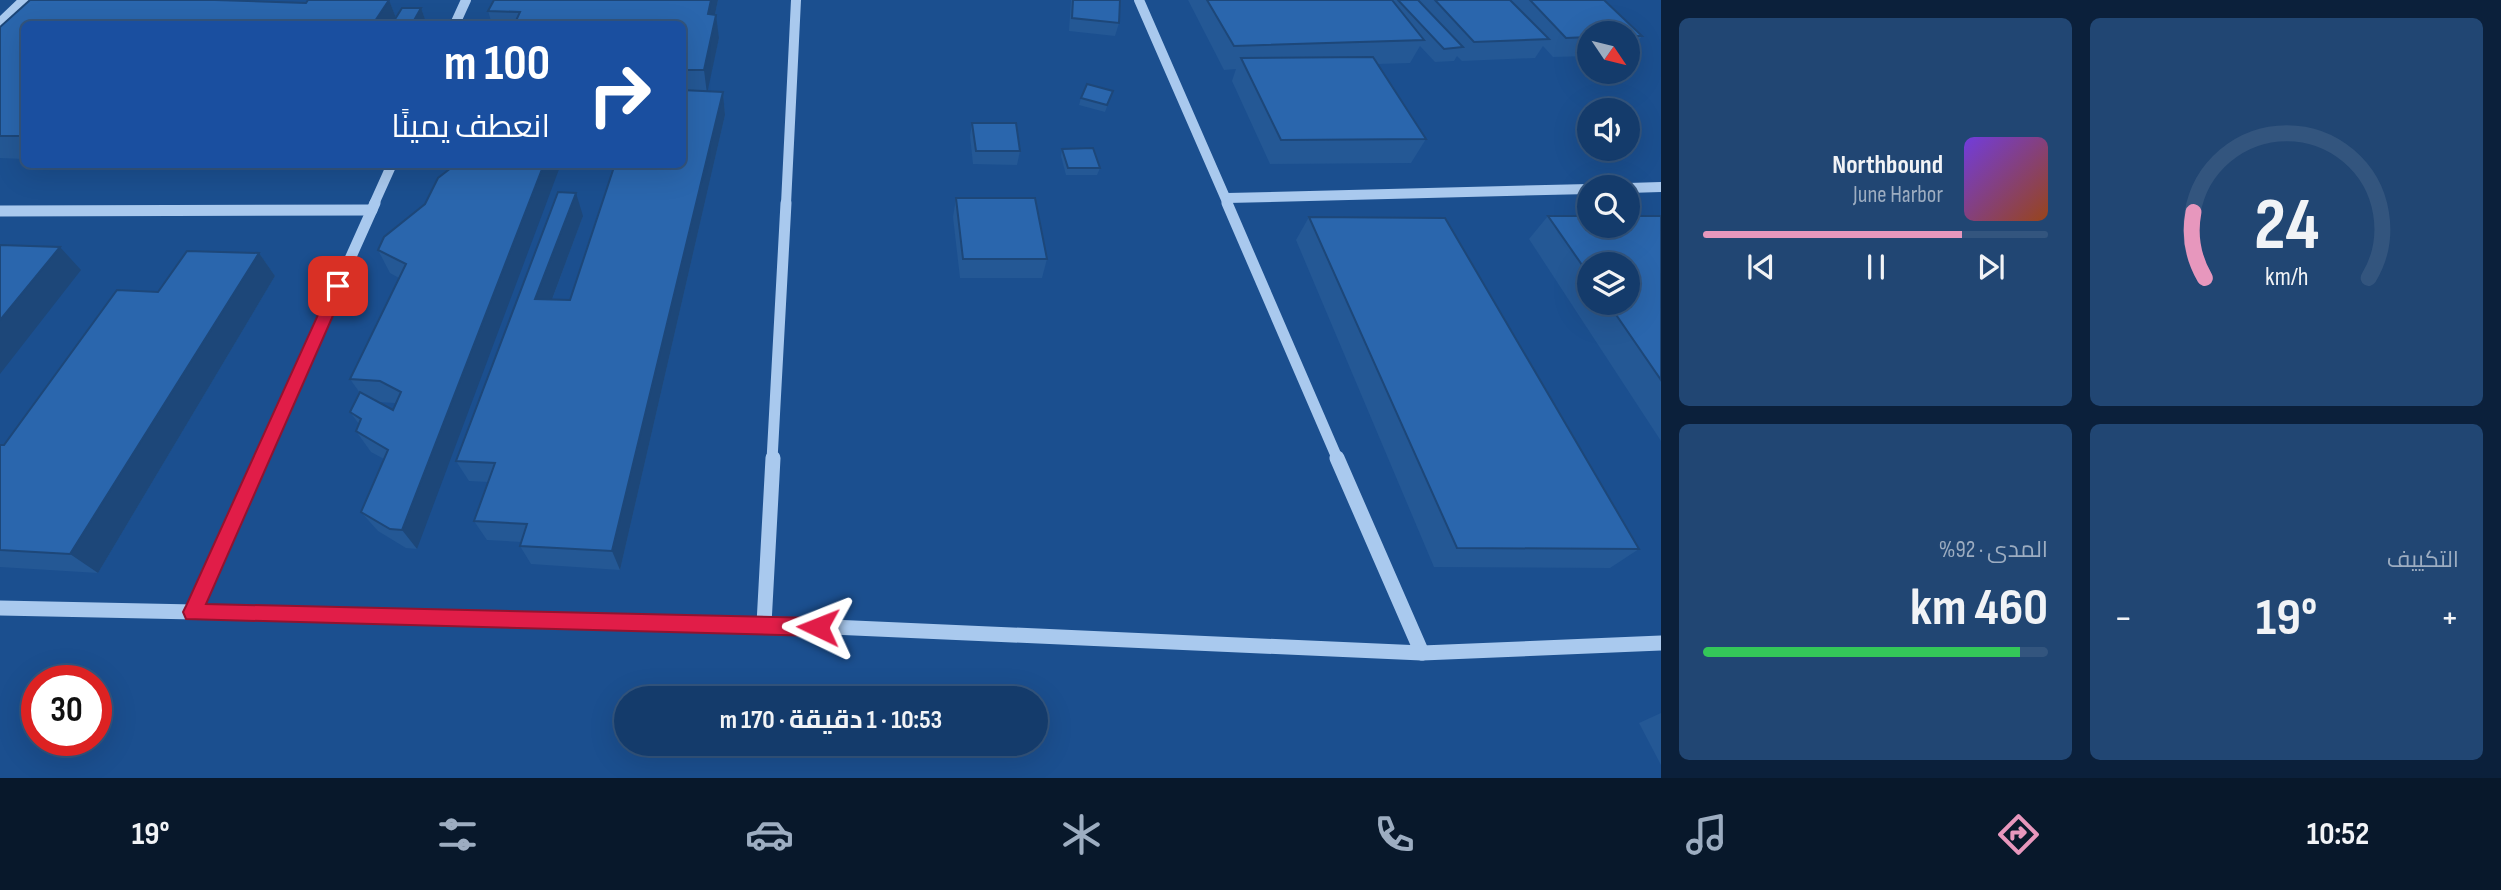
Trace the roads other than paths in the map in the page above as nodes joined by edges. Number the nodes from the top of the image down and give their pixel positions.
1 (24, 0) edge
2 (466, 0) edge
3 (796, 0) edge
4 (1139, 0) edge
5 (456, 21) edge
6 (0, 23) edge
7 (390, 168) edge
8 (1661, 187) edge
9 (1577, 188) edge
10 (1640, 188) edge
11 (1227, 198) junction
12 (372, 210) junction
13 (0, 211) edge
14 (0, 608) edge
15 (192, 612) junction
16 (764, 624) junction
17 (1661, 643) edge
18 (1422, 653) junction

1 - 6 street
2 - 5 street
3 - 16 street
4 - 11 street
7 - 12 street
8 - 10 street
9 - 11 street
11 - 18 street
12 - 13 street
12 - 15 street
14 - 15 street
15 - 16 street
16 - 18 street
17 - 18 street

